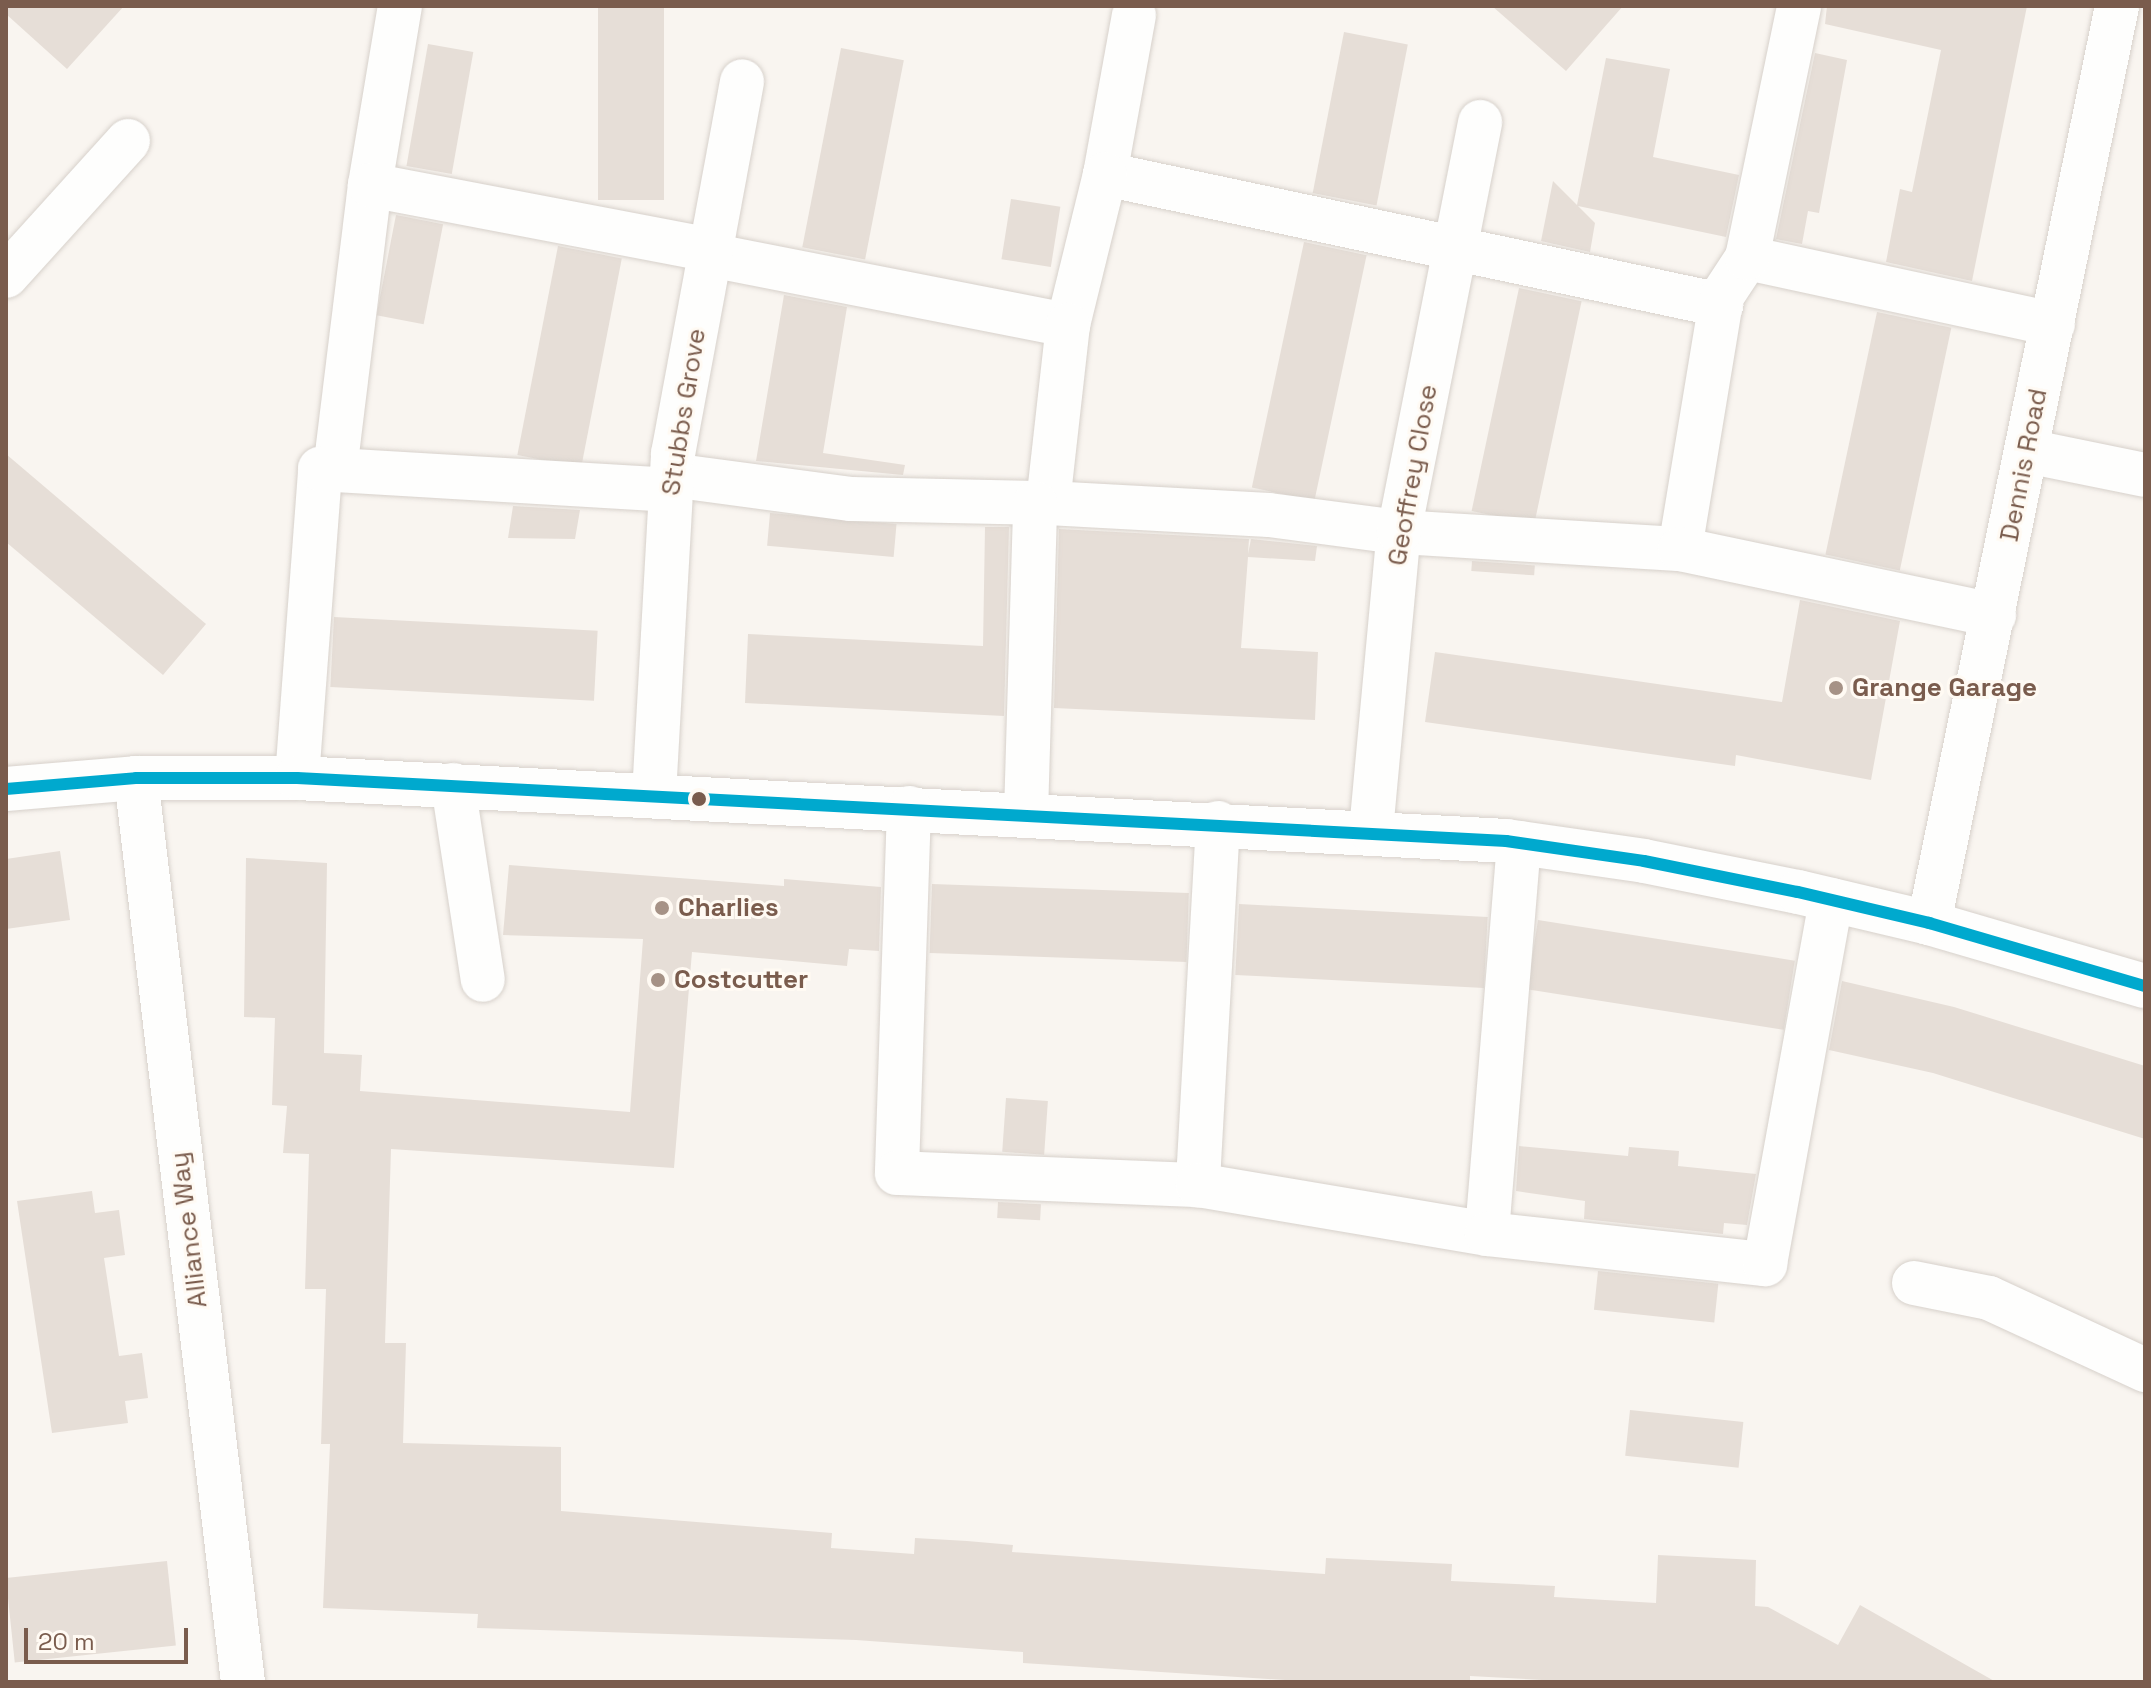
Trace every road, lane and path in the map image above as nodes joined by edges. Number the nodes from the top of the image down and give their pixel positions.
1 (400, 6) edge
2 (1799, 6) edge
3 (1134, 15) dead end
4 (2126, 16) edge
5 (742, 81) dead end
6 (1480, 122) dead end
7 (128, 141) dead end
8 (1105, 174) junction
9 (370, 185) junction
10 (1454, 252) junction
11 (710, 253) junction
12 (1747, 258) junction
13 (6, 276) edge
14 (1721, 305) junction
15 (2053, 324) junction
16 (1068, 325) junction
17 (2027, 451) junction
18 (335, 470) junction
19 (2145, 475) edge
20 (671, 483) junction
21 (1042, 503) junction
22 (1399, 532) junction
23 (1680, 549) junction
24 (1994, 615) junction
25 (136, 778) junction
26 (297, 778) junction
27 (453, 785) junction
28 (6, 788) edge
29 (654, 795) junction
30 (909, 808) junction
31 (1026, 814) junction
32 (1218, 823) junction
33 (1371, 831) junction
34 (1519, 843) junction
35 (1831, 900) junction
36 (1929, 923) junction
37 (483, 980) dead end
38 (2145, 986) edge
39 (1198, 1185) junction
40 (1487, 1234) junction
41 (1914, 1283) dead end
42 (2145, 1370) edge
43 (243, 1682) edge

1 - 9 street
2 - 12 street
3 - 8 street
4 - 15 street, Dennis Road
5 - 11 street, Stubbs Grove
6 - 10 street, Geoffrey Close
7 - 13 street
8 - 10 street
8 - 16 street
9 - 11 street
9 - 18 street
10 - 14 street
10 - 22 street, Geoffrey Close
11 - 16 street
11 - 20 street, Stubbs Grove
12 - 14 street
12 - 15 street
14 - 23 street
15 - 17 street, Dennis Road
16 - 21 street
17 - 19 street
17 - 24 street, Dennis Road
18 - 20 street
18 - 26 street
20 - 21 street
20 - 29 street, Stubbs Grove
21 - 22 street
21 - 31 street
22 - 23 street
22 - 33 street, Geoffrey Close
23 - 24 street
24 - 36 street, Dennis Road
25 - 26 street
25 - 28 street
25 - 43 street, Alliance Way
26 - 27 street
27 - 29 street
27 - 37 street
29 - 30 street
30 - 31 street
30 - 39 street
31 - 32 street
32 - 33 street
32 - 39 street
33 - 34 street
34 - 35 street
34 - 40 street
35 - 36 street
35 - 40 street
36 - 38 street
39 - 40 street
41 - 42 street

